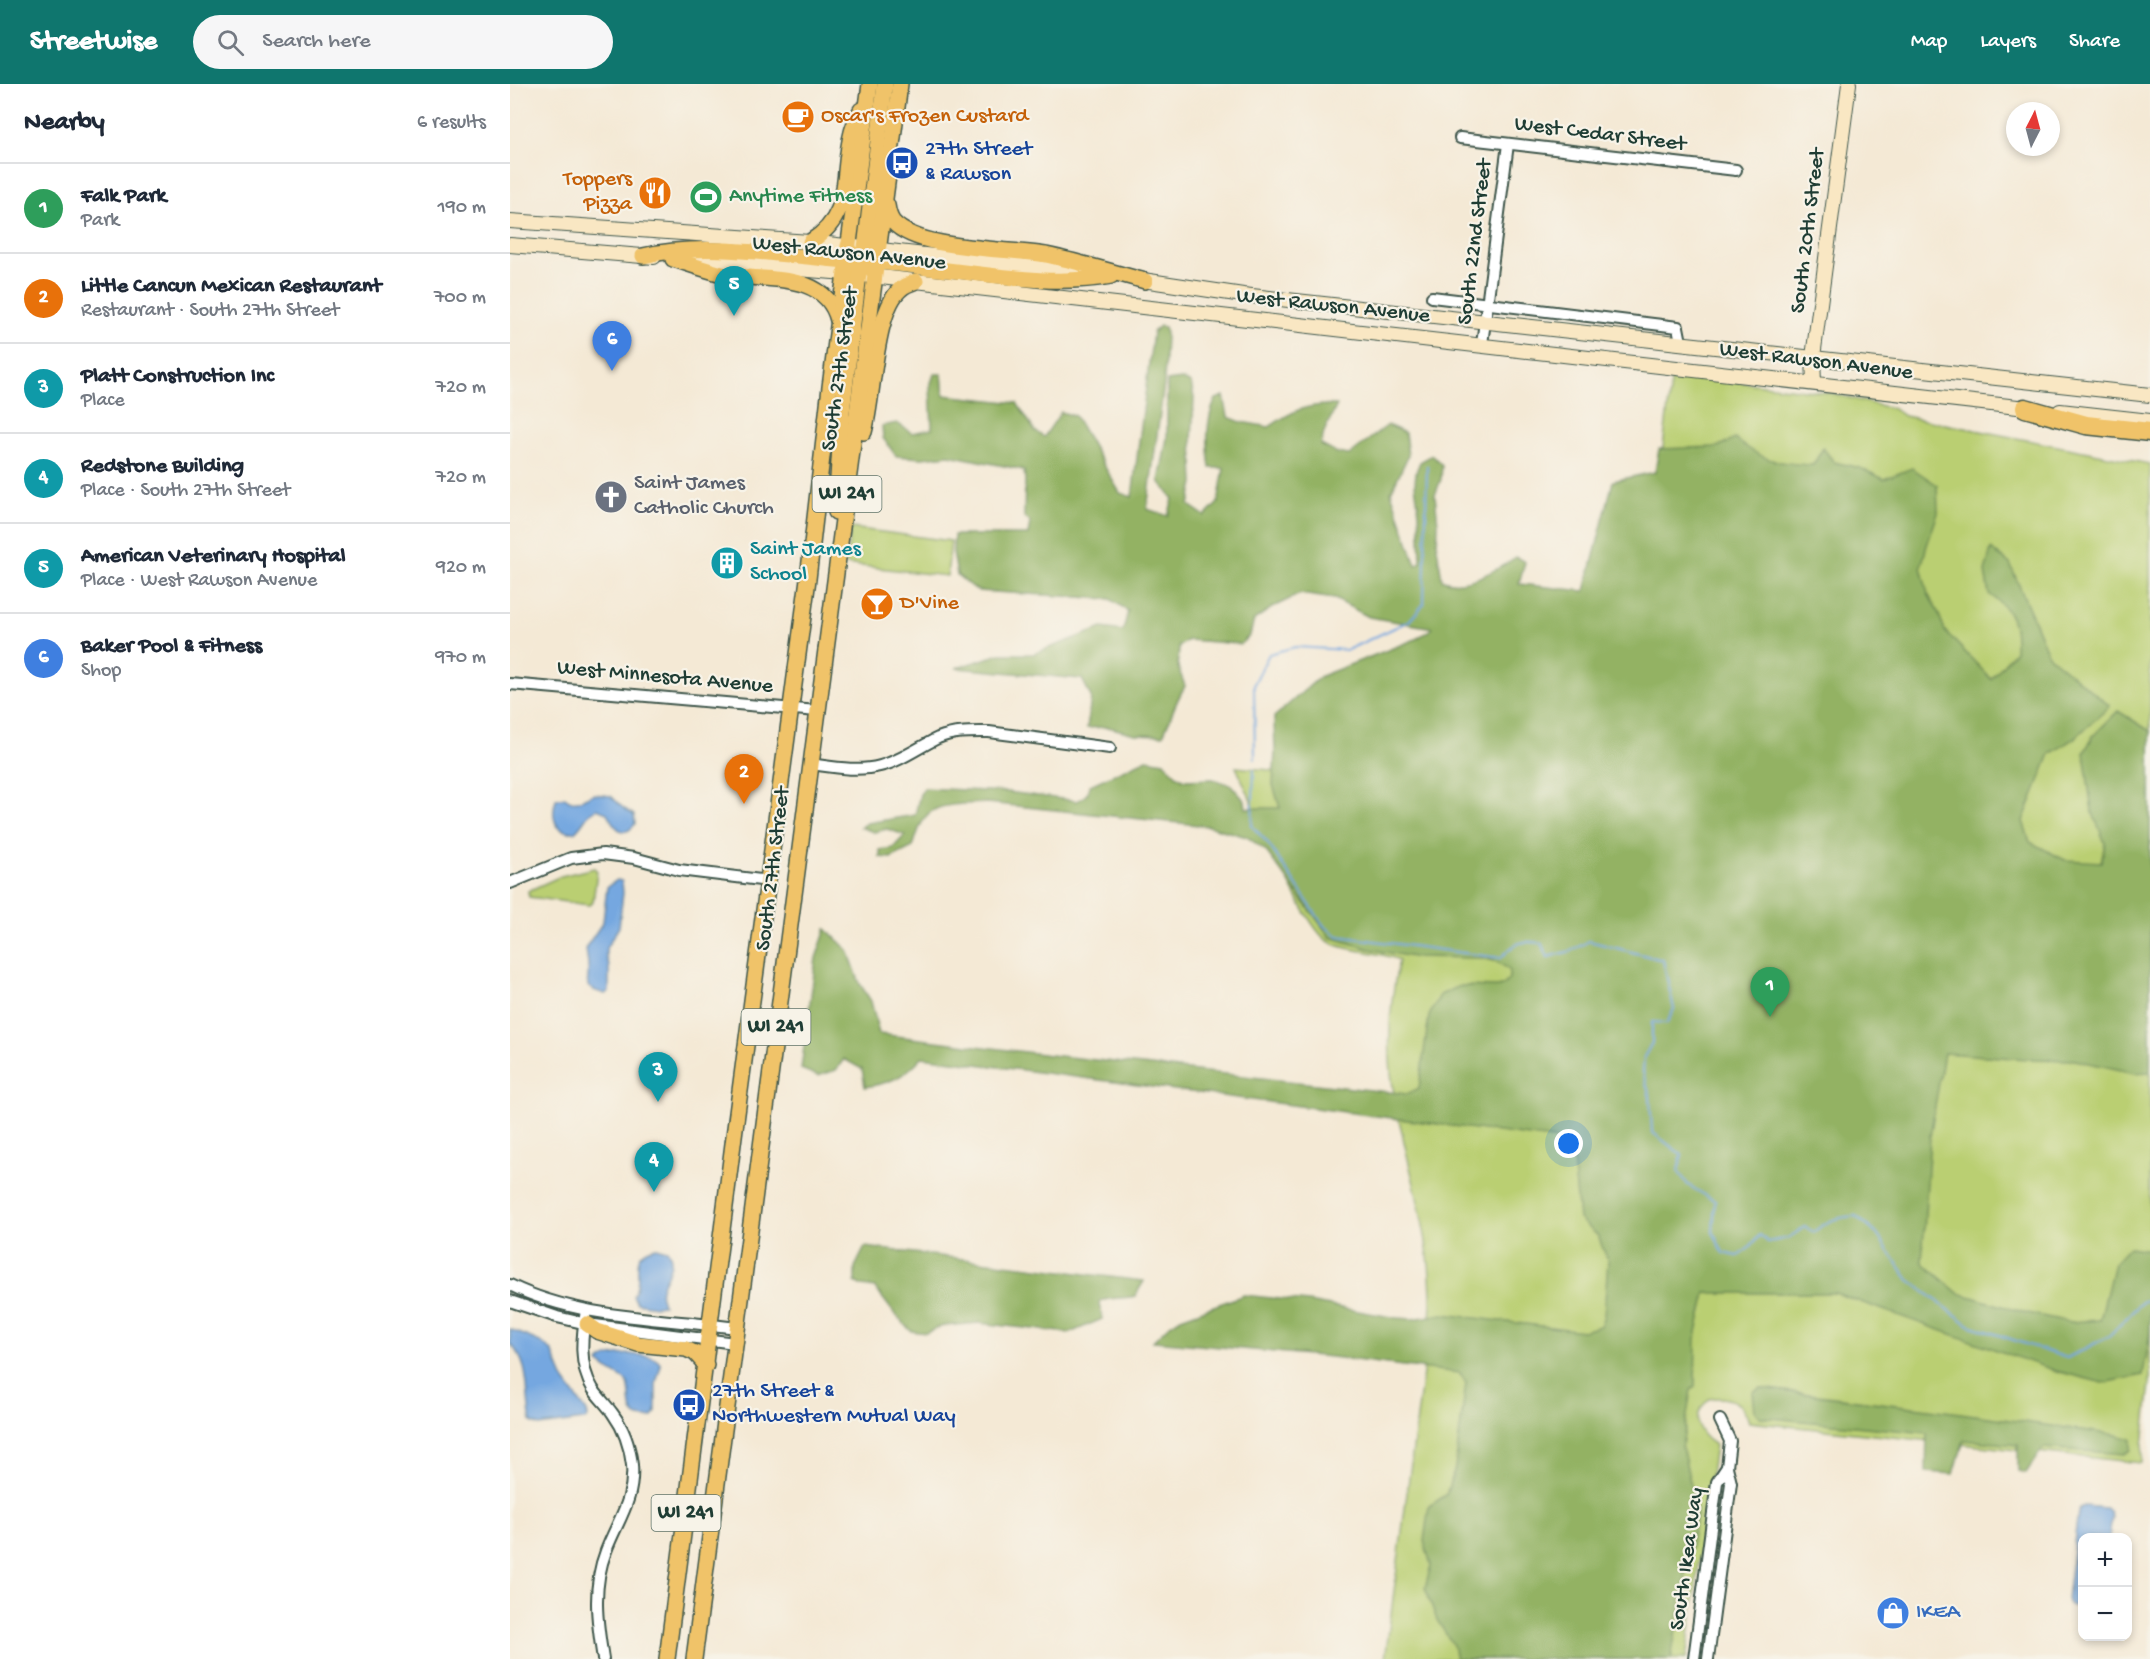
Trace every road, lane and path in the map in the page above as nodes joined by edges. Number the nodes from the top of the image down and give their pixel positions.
1 (900, 84) edge
2 (1849, 84) edge
3 (875, 85) edge
4 (1460, 138) dead end
5 (1508, 144) junction
6 (1736, 170) dead end
7 (886, 202) junction
8 (510, 221) edge
9 (810, 242) junction
10 (510, 244) edge
11 (642, 256) junction
12 (673, 259) junction
13 (862, 261) junction
14 (1111, 276) joint
15 (916, 281) junction
16 (1145, 281) junction
17 (1243, 295) junction
18 (1432, 297) dead end
19 (1487, 304) junction
20 (1240, 317) junction
21 (1484, 321) junction
22 (838, 322) junction
23 (1681, 342) junction
24 (1482, 344) junction
25 (1813, 357) junction
26 (1814, 383) junction
27 (2150, 395) edge
28 (2025, 408) junction
29 (2150, 421) edge
30 (2150, 432) edge
31 (849, 484) junction
32 (838, 557) junction
33 (510, 684) edge
34 (791, 709) junction
35 (817, 711) junction
36 (1110, 748) dead end
37 (810, 764) junction
38 (769, 881) junction
39 (510, 883) edge
40 (510, 1285) edge
41 (510, 1301) edge
42 (585, 1319) junction
43 (710, 1332) junction
44 (736, 1336) junction
45 (706, 1365) junction
46 (1720, 1420) dead end
47 (1727, 1467) junction
48 (603, 1659) edge
49 (668, 1659) edge
50 (694, 1659) edge
51 (1694, 1659) edge
52 (1708, 1659) edge

1 - 7 main road, South 27th Street / WI 241
2 - 25 main road, South 20th Street
3 - 9 main road
3 - 13 main road, South 27th Street / WI 241
4 - 5 street, West Cedar Street
5 - 6 street, West Cedar Street
5 - 19 street, South 22nd Street
7 - 13 main road, South 27th Street / WI 241
7 - 16 main road
8 - 9 main road, West Rawson Avenue
9 - 13 main road, West Rawson Avenue
10 - 11 main road, West Rawson Avenue
11 - 12 main road, West Rawson Avenue
11 - 13 main road
12 - 13 main road, West Rawson Avenue
12 - 22 main road
13 - 14 main road
13 - 15 main road, West Rawson Avenue
13 - 22 main road, South 27th Street / WI 241
13 - 31 main road, South 27th Street / WI 241
13 - 32 main road
14 - 16 main road, West Rawson Avenue
15 - 20 main road, West Rawson Avenue
15 - 31 main road
16 - 17 main road, West Rawson Avenue
17 - 20 main road
17 - 21 main road, West Rawson Avenue
18 - 19 street
19 - 21 street, South 22nd Street
19 - 23 street
20 - 24 main road, West Rawson Avenue
21 - 23 main road, West Rawson Avenue
21 - 24 street, South 22nd Street
22 - 34 main road, South 27th Street / WI 241
23 - 25 main road, West Rawson Avenue
24 - 26 main road, West Rawson Avenue
25 - 26 main road, South 20th Street
25 - 27 main road, West Rawson Avenue
26 - 28 main road, West Rawson Avenue
28 - 29 main road, West Rawson Avenue
28 - 30 highway
31 - 32 main road, South 27th Street / WI 241
32 - 35 main road, South 27th Street / WI 241
33 - 34 street, West Minnesota Avenue
34 - 35 street, West Minnesota Avenue
34 - 38 main road, South 27th Street / WI 241
35 - 37 main road, South 27th Street / WI 241
36 - 37 street
37 - 44 main road, South 27th Street / WI 241
38 - 39 street
38 - 43 main road, South 27th Street / WI 241
40 - 42 street
41 - 42 street
42 - 43 street
42 - 45 main road
42 - 48 street
43 - 44 street
43 - 45 main road, South 27th Street / WI 241
44 - 50 main road, South 27th Street / WI 241
45 - 49 main road, South 27th Street / WI 241
46 - 47 street, South Ikea Way
47 - 51 street, South Ikea Way
47 - 52 street, South Ikea Way

